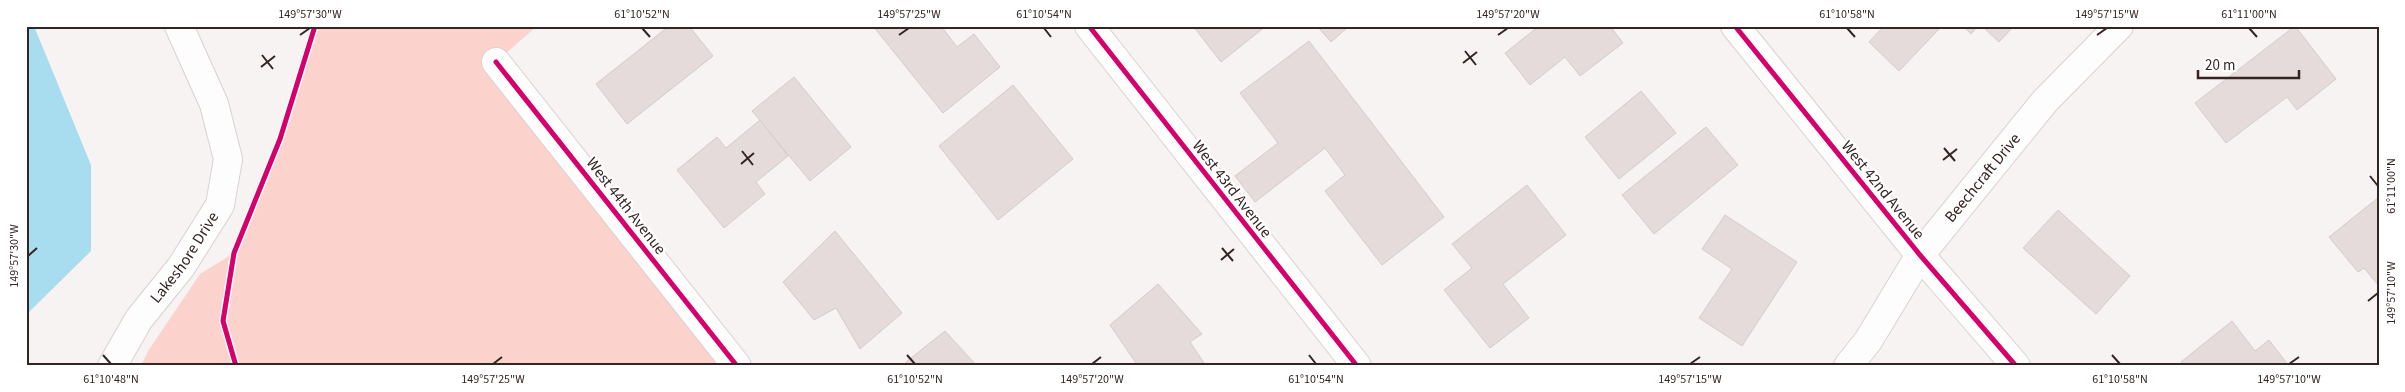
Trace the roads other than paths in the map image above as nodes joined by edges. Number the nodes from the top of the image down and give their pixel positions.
1 (179, 26) edge
2 (1089, 26) edge
3 (1735, 26) edge
4 (2118, 26) edge
5 (496, 62) dead end
6 (1920, 255) junction
7 (112, 366) edge
8 (737, 366) edge
9 (1357, 366) edge
10 (1848, 366) edge
11 (2016, 366) edge

1 - 7 street, Lakeshore Drive
2 - 9 street, West 43rd Avenue
3 - 6 street, West 42nd Avenue
4 - 6 street, Beechcraft Drive
5 - 8 street, West 44th Avenue
6 - 10 street, Beechcraft Drive
6 - 11 street, West 42nd Avenue

